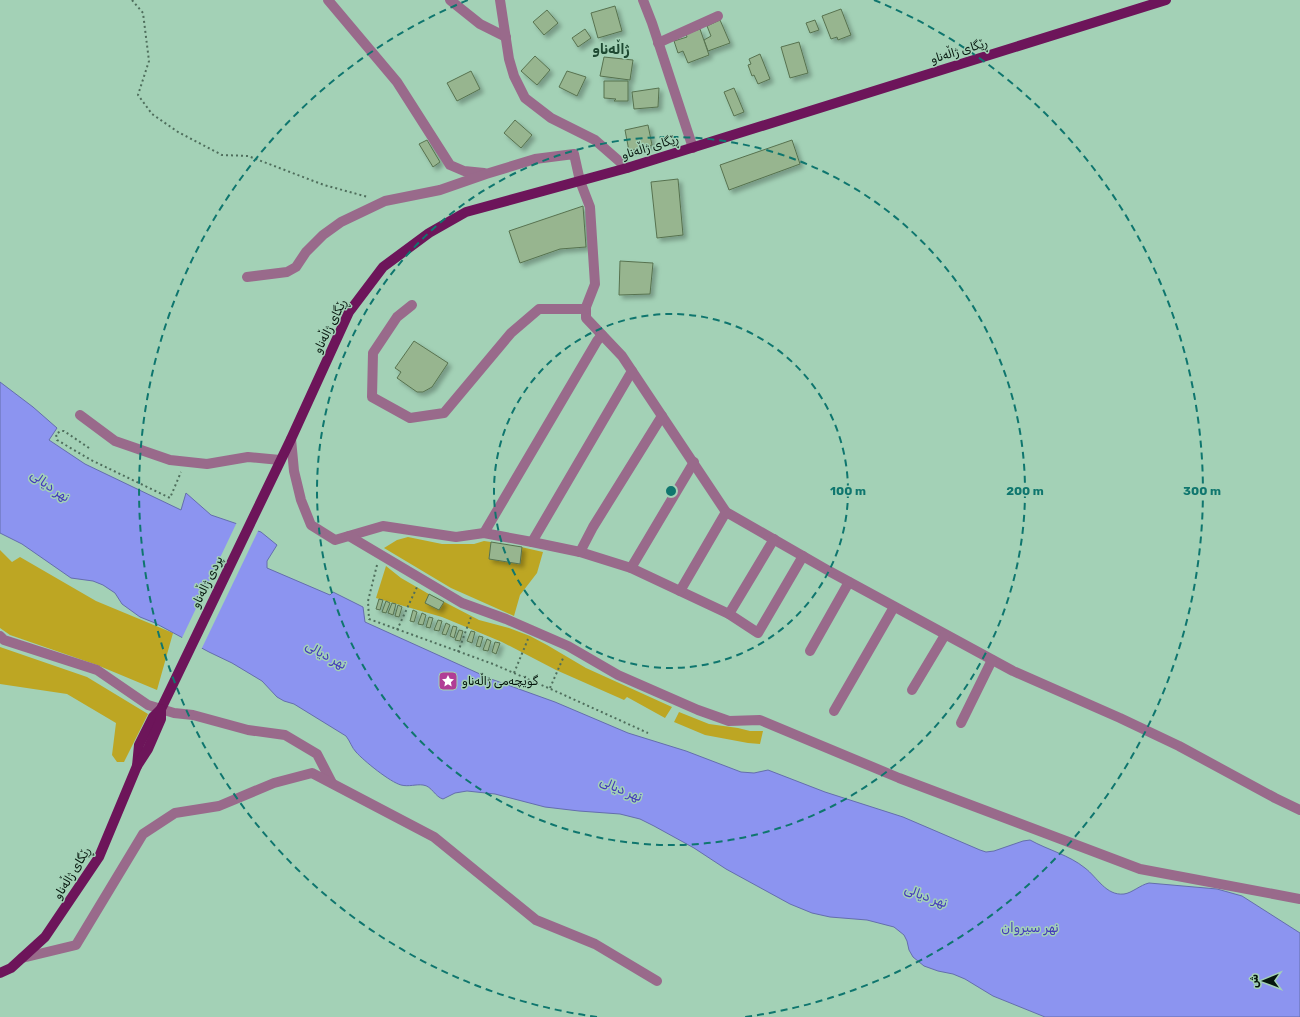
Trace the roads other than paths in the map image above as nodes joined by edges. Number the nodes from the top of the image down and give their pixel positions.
1 (328, 0) edge
2 (450, 0) edge
3 (500, 0) edge
4 (643, 0) edge
5 (1166, 0) edge
6 (718, 16) dead end
7 (506, 37) junction
8 (658, 42) junction
9 (693, 148) junction
10 (627, 168) junction
11 (486, 174) junction
12 (580, 181) junction
13 (247, 277) dead end
14 (412, 305) dead end
15 (586, 309) junction
16 (602, 335) junction
17 (632, 371) junction
18 (80, 415) dead end
19 (662, 416) junction
20 (291, 439) junction
21 (280, 460) junction
22 (694, 462) junction
23 (270, 480) joint
24 (726, 512) junction
25 (484, 533) junction
26 (349, 536) junction
27 (774, 539) junction
28 (532, 542) junction
29 (580, 552) junction
30 (802, 556) junction
31 (631, 568) junction
32 (849, 582) junction
33 (680, 591) junction
34 (894, 607) junction
35 (729, 614) junction
36 (945, 635) junction
37 (0, 636) edge
38 (810, 651) dead end
39 (992, 660) junction
40 (912, 690) dead end
41 (167, 694) joint
42 (161, 709) junction
43 (834, 711) dead end
44 (961, 723) dead end
45 (332, 783) junction
46 (1300, 810) edge
47 (1300, 899) edge
48 (22, 958) junction
49 (0, 973) edge
50 (657, 980) dead end

1 - 11 street
2 - 7 street
3 - 7 street
4 - 8 street
5 - 9 main road, ڕێگای ژاڵەناو
6 - 8 street
7 - 10 street
8 - 9 street
9 - 10 main road, ڕێگای ژاڵەناو
10 - 12 main road, ڕێگای ژاڵەناو
11 - 12 street
11 - 13 street
12 - 15 street
12 - 20 main road, ڕێگای ژاڵەناو
14 - 15 street
15 - 16 street
16 - 17 street
16 - 25 street
17 - 19 street
17 - 28 street
18 - 21 street
19 - 22 street
19 - 29 street
20 - 21 main road, ڕێگای ژاڵەناو
20 - 26 street
21 - 23 main road, ڕێگای ژاڵەناو
22 - 24 street
22 - 31 street
23 - 41 main road, پردی ژاڵەناو
24 - 27 street
24 - 33 street
25 - 26 street
25 - 28 street
26 - 47 street
27 - 30 street
27 - 35 street
28 - 29 street
29 - 31 street
30 - 32 street
30 - 35 street
31 - 33 street
32 - 34 street
32 - 38 street
33 - 35 street
34 - 36 street
34 - 43 street
36 - 39 street
36 - 40 street
37 - 42 street
39 - 44 street
39 - 46 street
41 - 42 main road, ڕێگای ژاڵەناو
42 - 45 street
42 - 48 main road, ڕێگای ژاڵەناو
45 - 48 street
45 - 50 street
48 - 49 main road, ڕێگای ژاڵەناو

